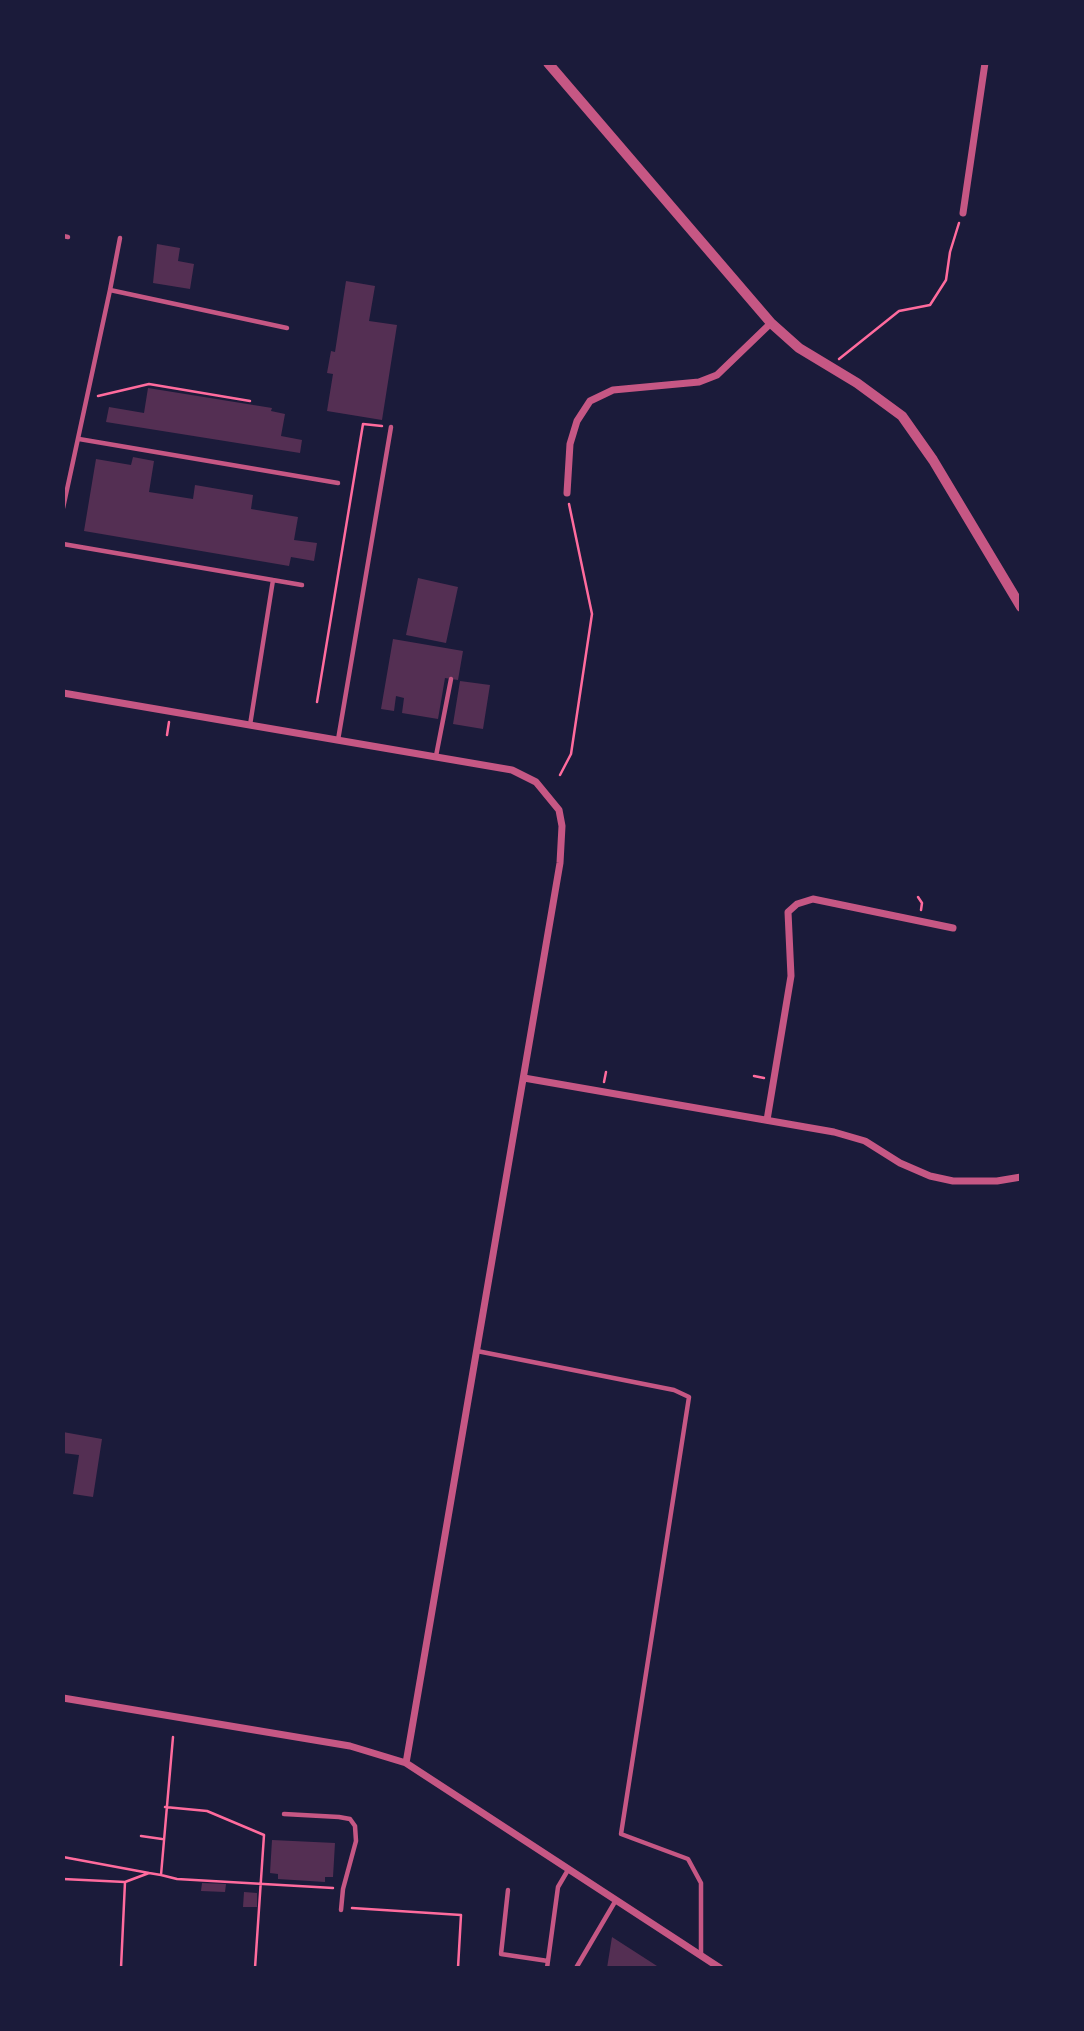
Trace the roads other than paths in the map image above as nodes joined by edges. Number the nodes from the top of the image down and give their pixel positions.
1 (548, 63) edge
2 (985, 63) edge
3 (963, 213) road end
4 (120, 238) dead end
5 (110, 290) junction
6 (771, 323) junction
7 (287, 328) dead end
8 (388, 424) road end
9 (79, 439) junction
10 (338, 483) dead end
11 (567, 493) road end
12 (63, 508) edge
13 (63, 544) edge
14 (273, 580) junction
15 (302, 585) dead end
16 (1021, 607) edge
17 (451, 679) dead end
18 (63, 693) edge
19 (250, 726) junction
20 (338, 741) junction
21 (436, 757) junction
22 (953, 928) dead end
23 (524, 1078) junction
24 (767, 1120) junction
25 (1021, 1177) edge
26 (477, 1351) junction
27 (63, 1698) edge
28 (406, 1763) junction
29 (284, 1814) dead end
30 (568, 1870) junction
31 (508, 1890) dead end
32 (616, 1900) junction
33 (341, 1908) road end
34 (701, 1956) junction
35 (548, 1961) junction
36 (547, 1968) edge
37 (576, 1968) edge
38 (720, 1968) edge

1 - 6 street
2 - 3 street
4 - 5 lane
5 - 7 lane
5 - 9 lane
6 - 11 street
6 - 16 street
8 - 20 lane
9 - 10 lane
9 - 12 lane
13 - 14 lane
14 - 15 lane
14 - 19 lane
17 - 21 lane
18 - 19 street
19 - 20 street
20 - 21 street
21 - 23 street
22 - 24 street
23 - 24 street
23 - 26 street
24 - 25 street
26 - 28 street
26 - 34 lane
27 - 28 street
28 - 30 street
29 - 33 lane
30 - 32 street
30 - 35 lane
31 - 35 lane
32 - 34 street
32 - 37 lane
34 - 38 street
35 - 36 lane

